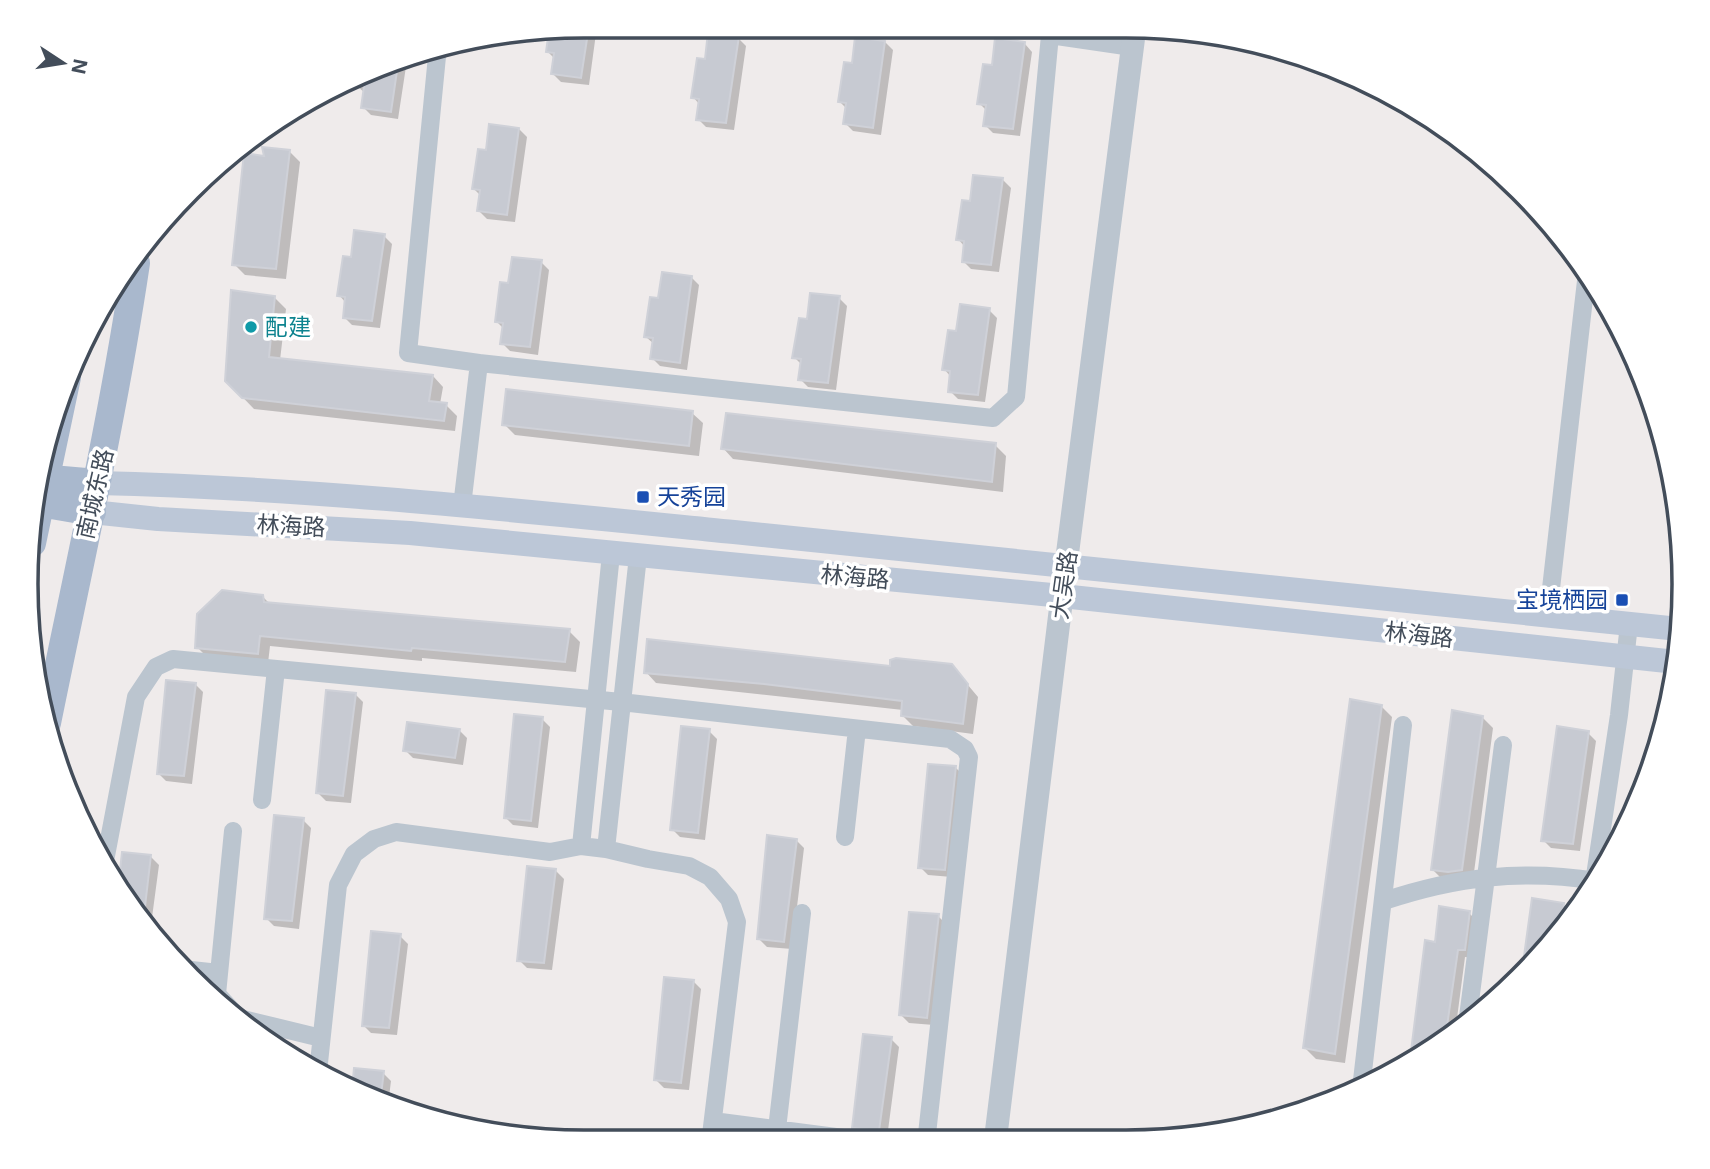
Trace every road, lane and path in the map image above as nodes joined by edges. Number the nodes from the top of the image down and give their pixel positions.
1 (1046, 38) edge
2 (1134, 38) edge
3 (437, 59) edge
4 (134, 277) edge
5 (1585, 291) edge
6 (480, 363) junction
7 (97, 483) junction
8 (47, 489) edge
9 (46, 493) edge
10 (462, 506) junction
11 (92, 512) junction
12 (611, 554) junction
13 (638, 556) junction
14 (1067, 564) junction
15 (1062, 596) junction
16 (1548, 615) junction
17 (1629, 624) junction
18 (1669, 628) edge
19 (1625, 657) junction
20 (1666, 661) edge
21 (275, 670) junction
22 (596, 701) junction
23 (51, 702) edge
24 (621, 702) junction
25 (1402, 725) dead end
26 (857, 729) junction
27 (1503, 745) dead end
28 (262, 800) dead end
29 (233, 831) dead end
30 (845, 837) dead end
31 (580, 846) junction
32 (107, 849) edge
33 (606, 849) junction
34 (1597, 859) edge
35 (1487, 877) junction
36 (1583, 882) edge
37 (1384, 901) junction
38 (802, 913) dead end
39 (198, 971) edge
40 (219, 973) junction
41 (217, 989) edge
42 (1469, 1009) edge
43 (260, 1023) edge
44 (321, 1038) junction
45 (319, 1061) edge
46 (1363, 1076) edge
47 (713, 1121) junction
48 (777, 1129) junction
49 (712, 1130) edge
50 (780, 1130) edge
51 (927, 1130) edge
52 (997, 1130) edge

1 - 6 street
2 - 14 street, 大吴路
3 - 6 street
4 - 7 main road, 南城东路
5 - 16 street
6 - 10 street
7 - 8 main road, 林海路
7 - 10 main road, 林海路
7 - 11 main road, 南城东路
9 - 11 main road, 林海路
10 - 14 main road, 林海路
11 - 12 main road, 林海路
11 - 23 main road, 南城东路
12 - 13 main road, 林海路
12 - 22 street
13 - 15 main road, 林海路
13 - 24 street
14 - 15 street, 大吴路
14 - 16 main road, 林海路
15 - 19 main road, 林海路
15 - 52 street, 大吴路
16 - 17 main road, 林海路
17 - 18 main road, 林海路
17 - 19 street
19 - 20 main road, 林海路
19 - 34 street
21 - 22 street
21 - 28 street
21 - 32 street
22 - 24 street
22 - 31 street
24 - 26 street
24 - 33 street
25 - 37 street
26 - 30 street
26 - 51 street
27 - 35 street
29 - 40 street
31 - 33 street
31 - 44 street
33 - 47 street
35 - 36 street
35 - 37 street
35 - 42 street
37 - 46 street
38 - 48 street
39 - 40 street
40 - 41 street
43 - 44 street
44 - 45 street
47 - 48 street
47 - 49 street
48 - 50 street

